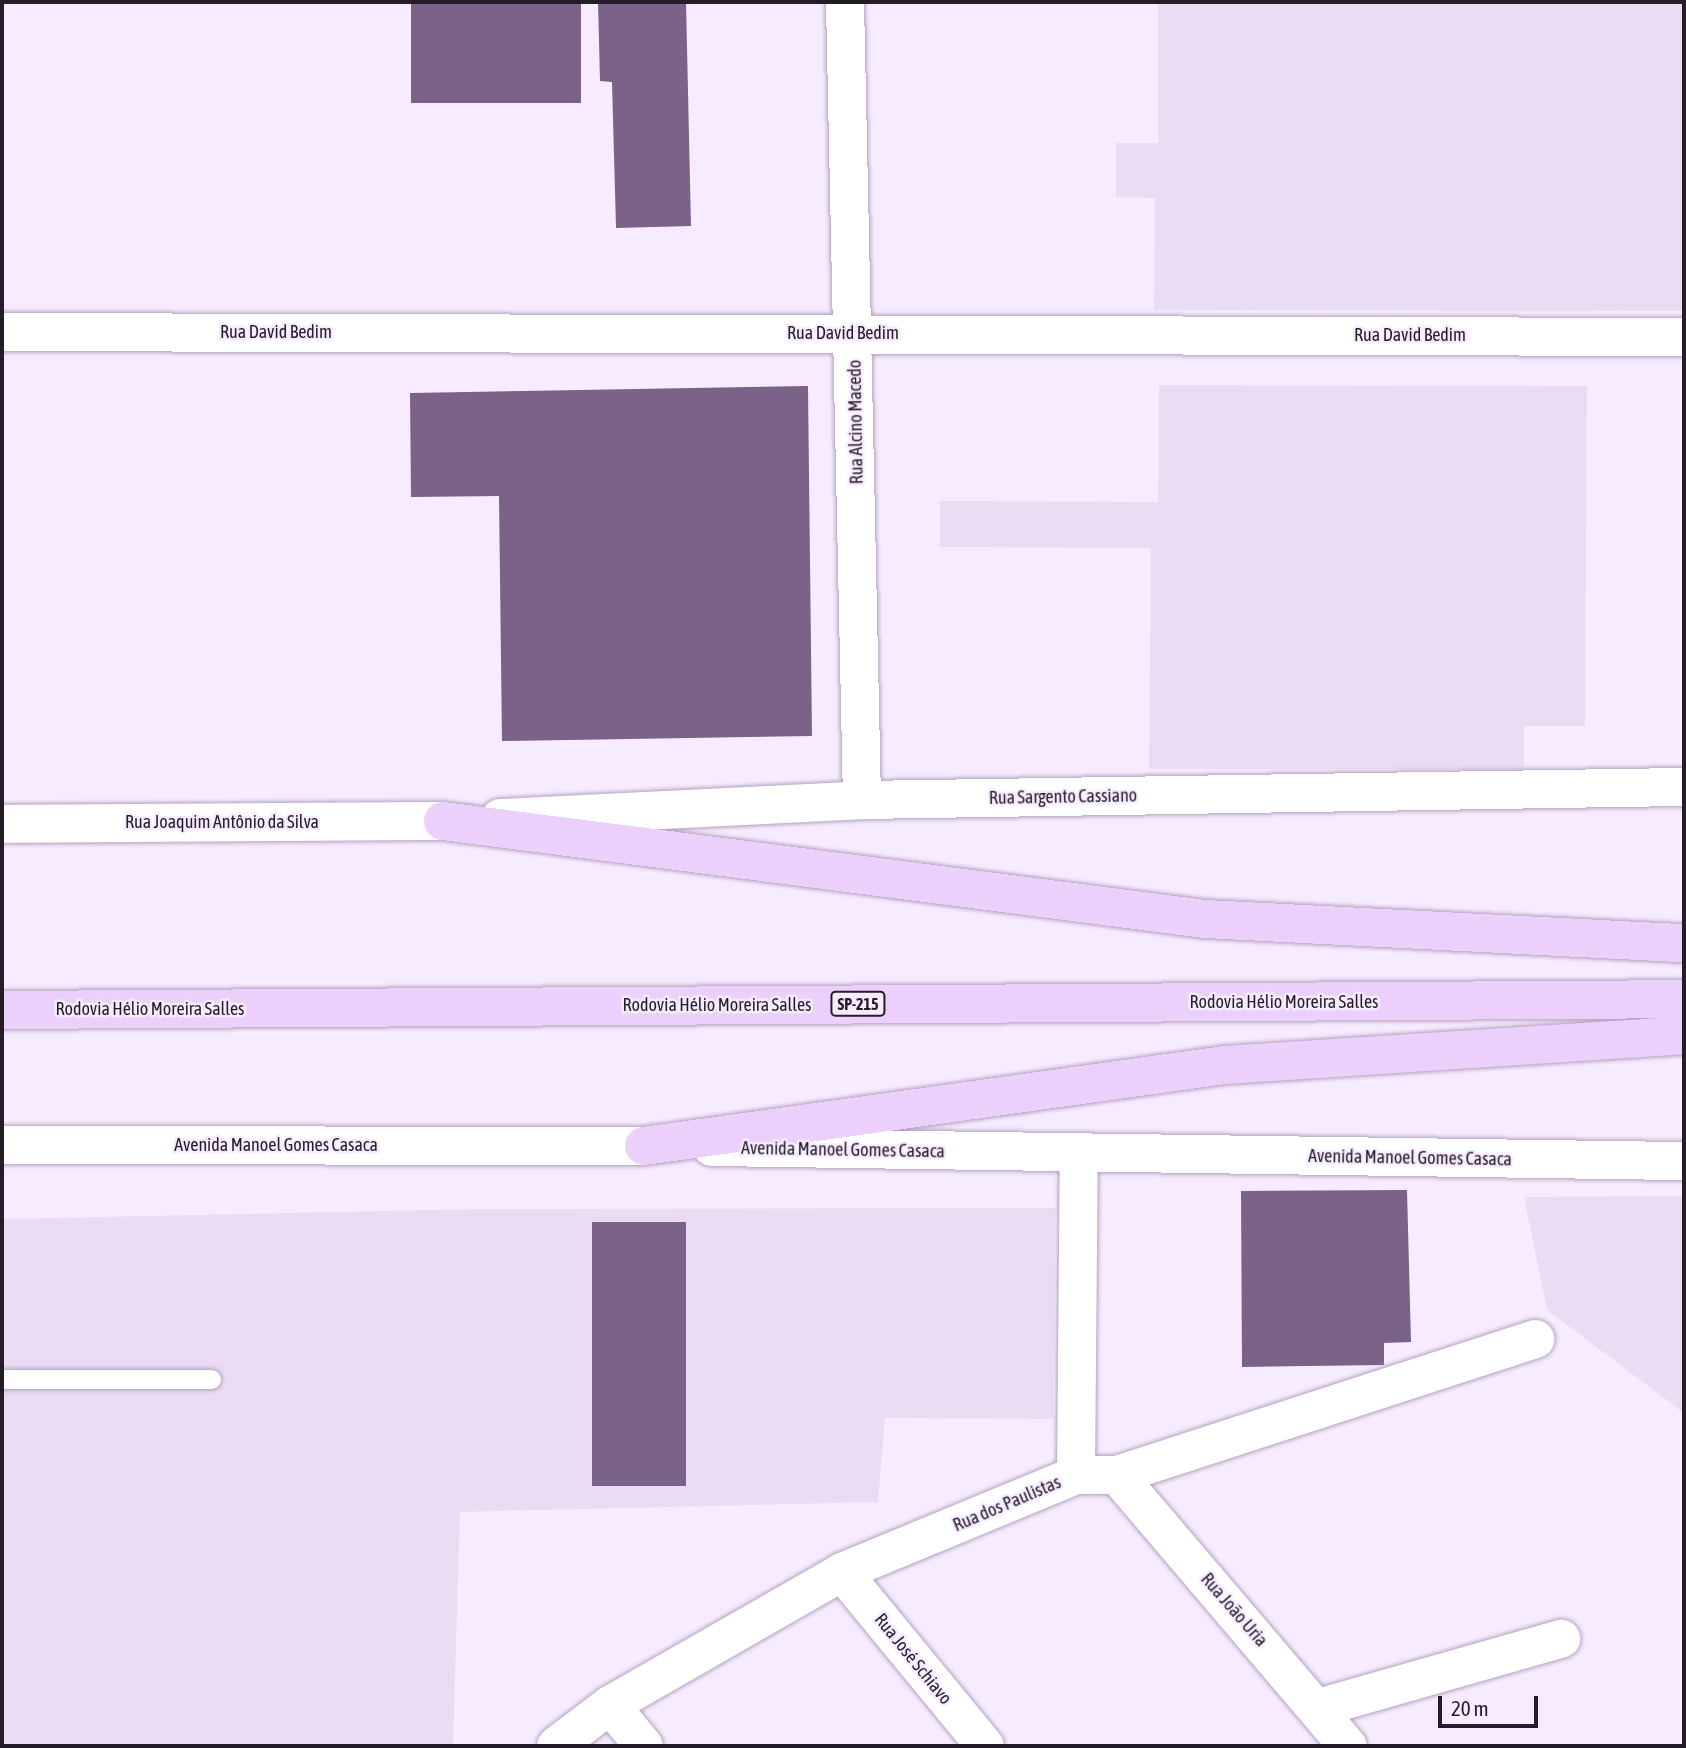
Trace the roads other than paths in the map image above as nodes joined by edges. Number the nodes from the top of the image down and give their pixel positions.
1 (845, 2) edge
2 (2, 332) edge
3 (854, 333) junction
4 (1684, 337) edge
5 (1684, 787) edge
6 (862, 800) junction
7 (443, 821) junction
8 (2, 824) edge
9 (1684, 943) edge
10 (1684, 999) edge
11 (17, 1010) edge
12 (1684, 1035) edge
13 (2, 1145) edge
14 (643, 1146) junction
15 (1079, 1155) junction
16 (1684, 1161) edge
17 (1535, 1339) dead end
18 (2, 1379) edge
19 (211, 1379) dead end
20 (1076, 1475) junction
21 (1117, 1475) junction
22 (842, 1573) junction
23 (1561, 1639) dead end
24 (610, 1705) junction
25 (1318, 1708) junction
26 (556, 1746) edge
27 (644, 1746) edge
28 (985, 1746) edge
29 (1348, 1746) edge

1 - 3 street, Rua Alcino Macedo
2 - 3 street, Rua David Bedim
3 - 4 street, Rua David Bedim
3 - 6 street, Rua Alcino Macedo
5 - 6 street, Rua Sargento Cassiano
6 - 7 street, Rua Sargento Cassiano
7 - 8 street, Rua Joaquim Antônio da Silva
7 - 9 main road
10 - 11 main road, Rodovia Hélio Moreira Salles / SP-215
12 - 14 main road
13 - 14 street, Avenida Manoel Gomes Casaca
14 - 15 street, Avenida Manoel Gomes Casaca
15 - 16 street, Avenida Manoel Gomes Casaca
15 - 20 street
17 - 21 street, Rua dos Paulistas
18 - 19 lane
20 - 21 street, Rua dos Paulistas
20 - 22 street, Rua dos Paulistas
21 - 25 street, Rua João Uria
22 - 24 street, Rua dos Paulistas
22 - 28 street, Rua José Schiavo
23 - 25 street
24 - 26 street, Rua dos Paulistas
24 - 27 street
25 - 29 street, Rua João Uria

